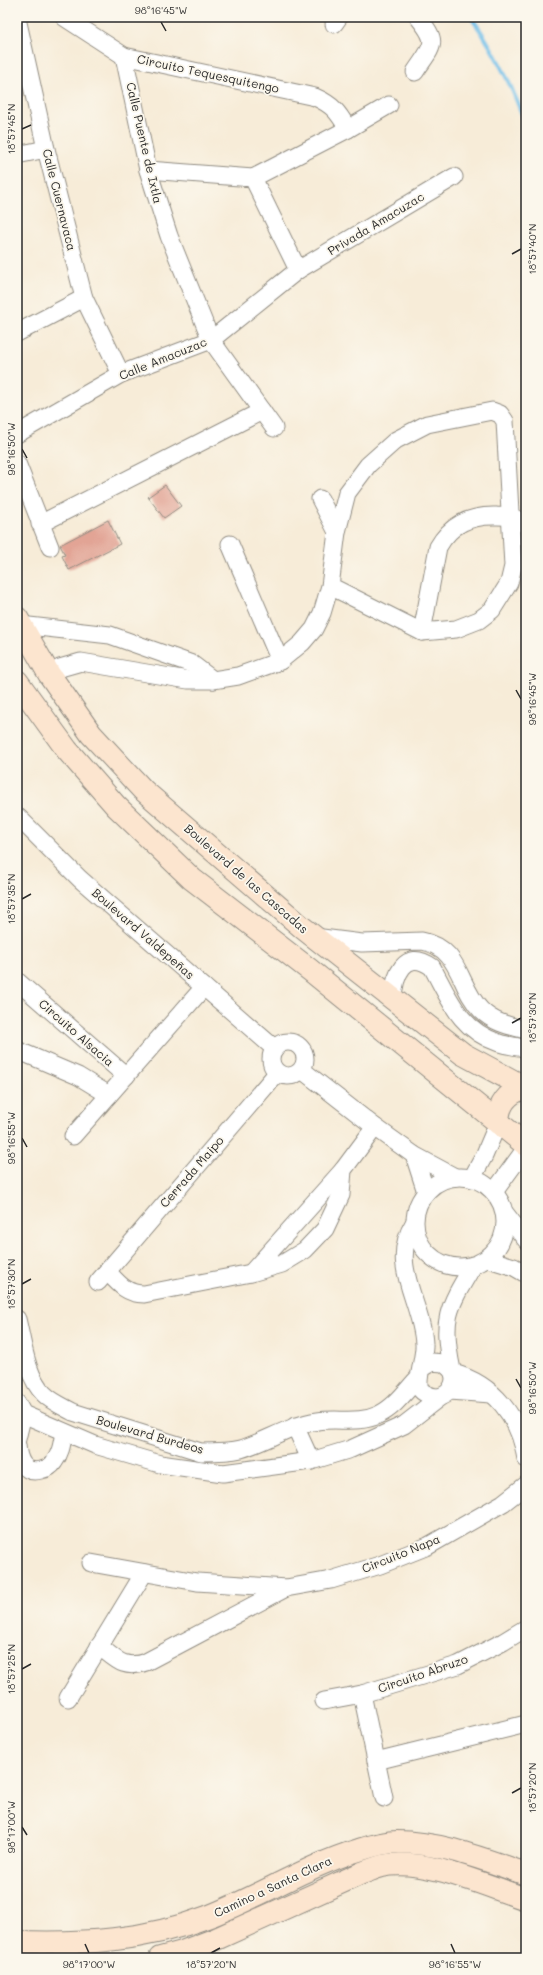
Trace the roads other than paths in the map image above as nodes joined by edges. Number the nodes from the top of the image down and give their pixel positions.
1 (64, 17) edge
2 (418, 17) edge
3 (17, 18) edge
4 (124, 56) junction
5 (21, 58) edge
6 (415, 72) dead end
7 (389, 105) dead end
8 (348, 129) junction
9 (46, 149) junction
10 (17, 154) edge
11 (148, 170) junction
12 (454, 177) dead end
13 (253, 178) junction
14 (298, 270) junction
15 (84, 298) junction
16 (17, 333) edge
17 (211, 340) junction
18 (121, 374) junction
19 (262, 411) junction
20 (274, 428) dead end
21 (17, 434) edge
22 (17, 463) edge
23 (320, 499) dead end
24 (519, 521) edge
25 (40, 524) junction
26 (337, 532) junction
27 (230, 544) dead end
28 (50, 547) dead end
29 (330, 586) junction
30 (19, 621) edge
31 (422, 632) junction
32 (280, 661) junction
33 (49, 674) junction
34 (17, 680) edge
35 (214, 680) junction
36 (17, 816) edge
37 (314, 936) junction
38 (204, 987) junction
39 (20, 989) edge
40 (393, 999) junction
41 (526, 1030) edge
42 (274, 1048) junction
43 (526, 1049) edge
44 (17, 1050) edge
45 (302, 1070) junction
46 (277, 1073) junction
47 (126, 1076) junction
48 (526, 1088) edge
49 (109, 1095) junction
50 (498, 1122) junction
51 (375, 1127) junction
52 (73, 1136) dead end
53 (526, 1146) edge
54 (414, 1154) junction
55 (343, 1170) junction
56 (455, 1177) junction
57 (472, 1178) junction
58 (426, 1192) junction
59 (494, 1192) junction
60 (505, 1213) junction
61 (414, 1223) junction
62 (526, 1240) edge
63 (481, 1262) junction
64 (251, 1273) junction
65 (526, 1274) edge
66 (17, 1319) edge
67 (20, 1346) edge
68 (452, 1371) junction
69 (420, 1373) junction
70 (445, 1394) junction
71 (491, 1394) junction
72 (20, 1409) edge
73 (295, 1426) junction
74 (64, 1432) junction
75 (17, 1439) edge
76 (17, 1445) edge
77 (526, 1459) edge
78 (311, 1461) junction
79 (526, 1485) edge
80 (91, 1563) dead end
81 (113, 1568) junction
82 (144, 1573) junction
83 (286, 1588) junction
84 (130, 1594) junction
85 (526, 1628) edge
86 (99, 1646) junction
87 (362, 1694) junction
88 (68, 1698) dead end
89 (324, 1702) dead end
90 (526, 1724) edge
91 (376, 1761) junction
92 (384, 1798) dead end
93 (526, 1874) edge
94 (526, 1899) edge
95 (17, 1942) edge
96 (160, 1958) edge

1 - 4 street, Circuito Tequesquitengo
2 - 6 street
3 - 5 street, Calle Cuernavaca
4 - 8 street, Circuito Tequesquitengo
4 - 11 street, Calle Puente de Ixtla
5 - 9 street, Calle Cuernavaca
7 - 8 street
8 - 13 street
9 - 10 street
9 - 15 street, Calle Cuernavaca
11 - 13 street
11 - 17 street, Calle Puente de Ixtla
12 - 14 street, Privada Amacuzac
13 - 14 street
14 - 17 street, Calle Amacuzac
15 - 16 street
15 - 18 street, Calle Cuernavaca
17 - 18 street, Calle Amacuzac
17 - 19 street, Calle Puente de Ixtla
18 - 21 street, Calle Amacuzac
19 - 20 street, Calle Puente de Ixtla
19 - 25 street
22 - 25 street
23 - 26 street
24 - 26 street
24 - 31 street
24 - 31 street
25 - 28 street
26 - 29 street
27 - 32 street
29 - 31 street
29 - 32 street
30 - 33 main road, Boulevard de las Cascadas
30 - 35 street
32 - 35 street
33 - 35 street
33 - 37 main road, Boulevard de las Cascadas
34 - 50 main road
36 - 38 street, Boulevard Valdepeñas
37 - 40 main road, Boulevard de las Cascadas
37 - 41 street
38 - 42 street, Boulevard Valdepeñas
38 - 47 street
39 - 47 street, Circuito Alsacia
40 - 43 street
40 - 48 main road, Boulevard de las Cascadas
42 - 45 street
42 - 46 street
44 - 49 street
45 - 46 street
45 - 51 street
46 - 64 street, Cerrada Maipo
47 - 49 street
48 - 50 main road
49 - 52 street
50 - 53 main road
50 - 57 street
51 - 54 street
51 - 55 street, Cerrada Maipo
53 - 59 street
54 - 56 street
54 - 58 street
55 - 64 street, Cerrada Maipo
55 - 64 street, Cerrada Maipo
56 - 57 street
56 - 58 street
57 - 59 street
58 - 61 street
59 - 60 street
60 - 62 street
60 - 63 street
61 - 63 street
61 - 69 street
63 - 65 street
63 - 68 street
66 - 67 street, Boulevard Burdeos
67 - 73 street, Boulevard Burdeos
68 - 69 street
68 - 70 street
68 - 71 street
69 - 70 street
69 - 73 street, Boulevard Burdeos
70 - 71 street
70 - 78 street, Boulevard Burdeos
71 - 77 street
72 - 74 street, Boulevard Burdeos
72 - 75 street
73 - 78 street
74 - 76 street
74 - 78 street, Boulevard Burdeos
79 - 83 street, Circuito Napa
80 - 81 street, Circuito Napa
81 - 82 street, Circuito Napa
81 - 84 street
82 - 83 street, Circuito Napa
82 - 84 street
83 - 86 street, Circuito Napa
84 - 86 street
85 - 87 street, Circuito Abruzo
86 - 88 street
87 - 89 street, Circuito Abruzo
87 - 91 street, Circuito Abruzo
90 - 91 street
91 - 92 street, Circuito Abruzo
93 - 95 main road, Camino a Santa Clara
94 - 96 main road, Camino a Santa Clara

